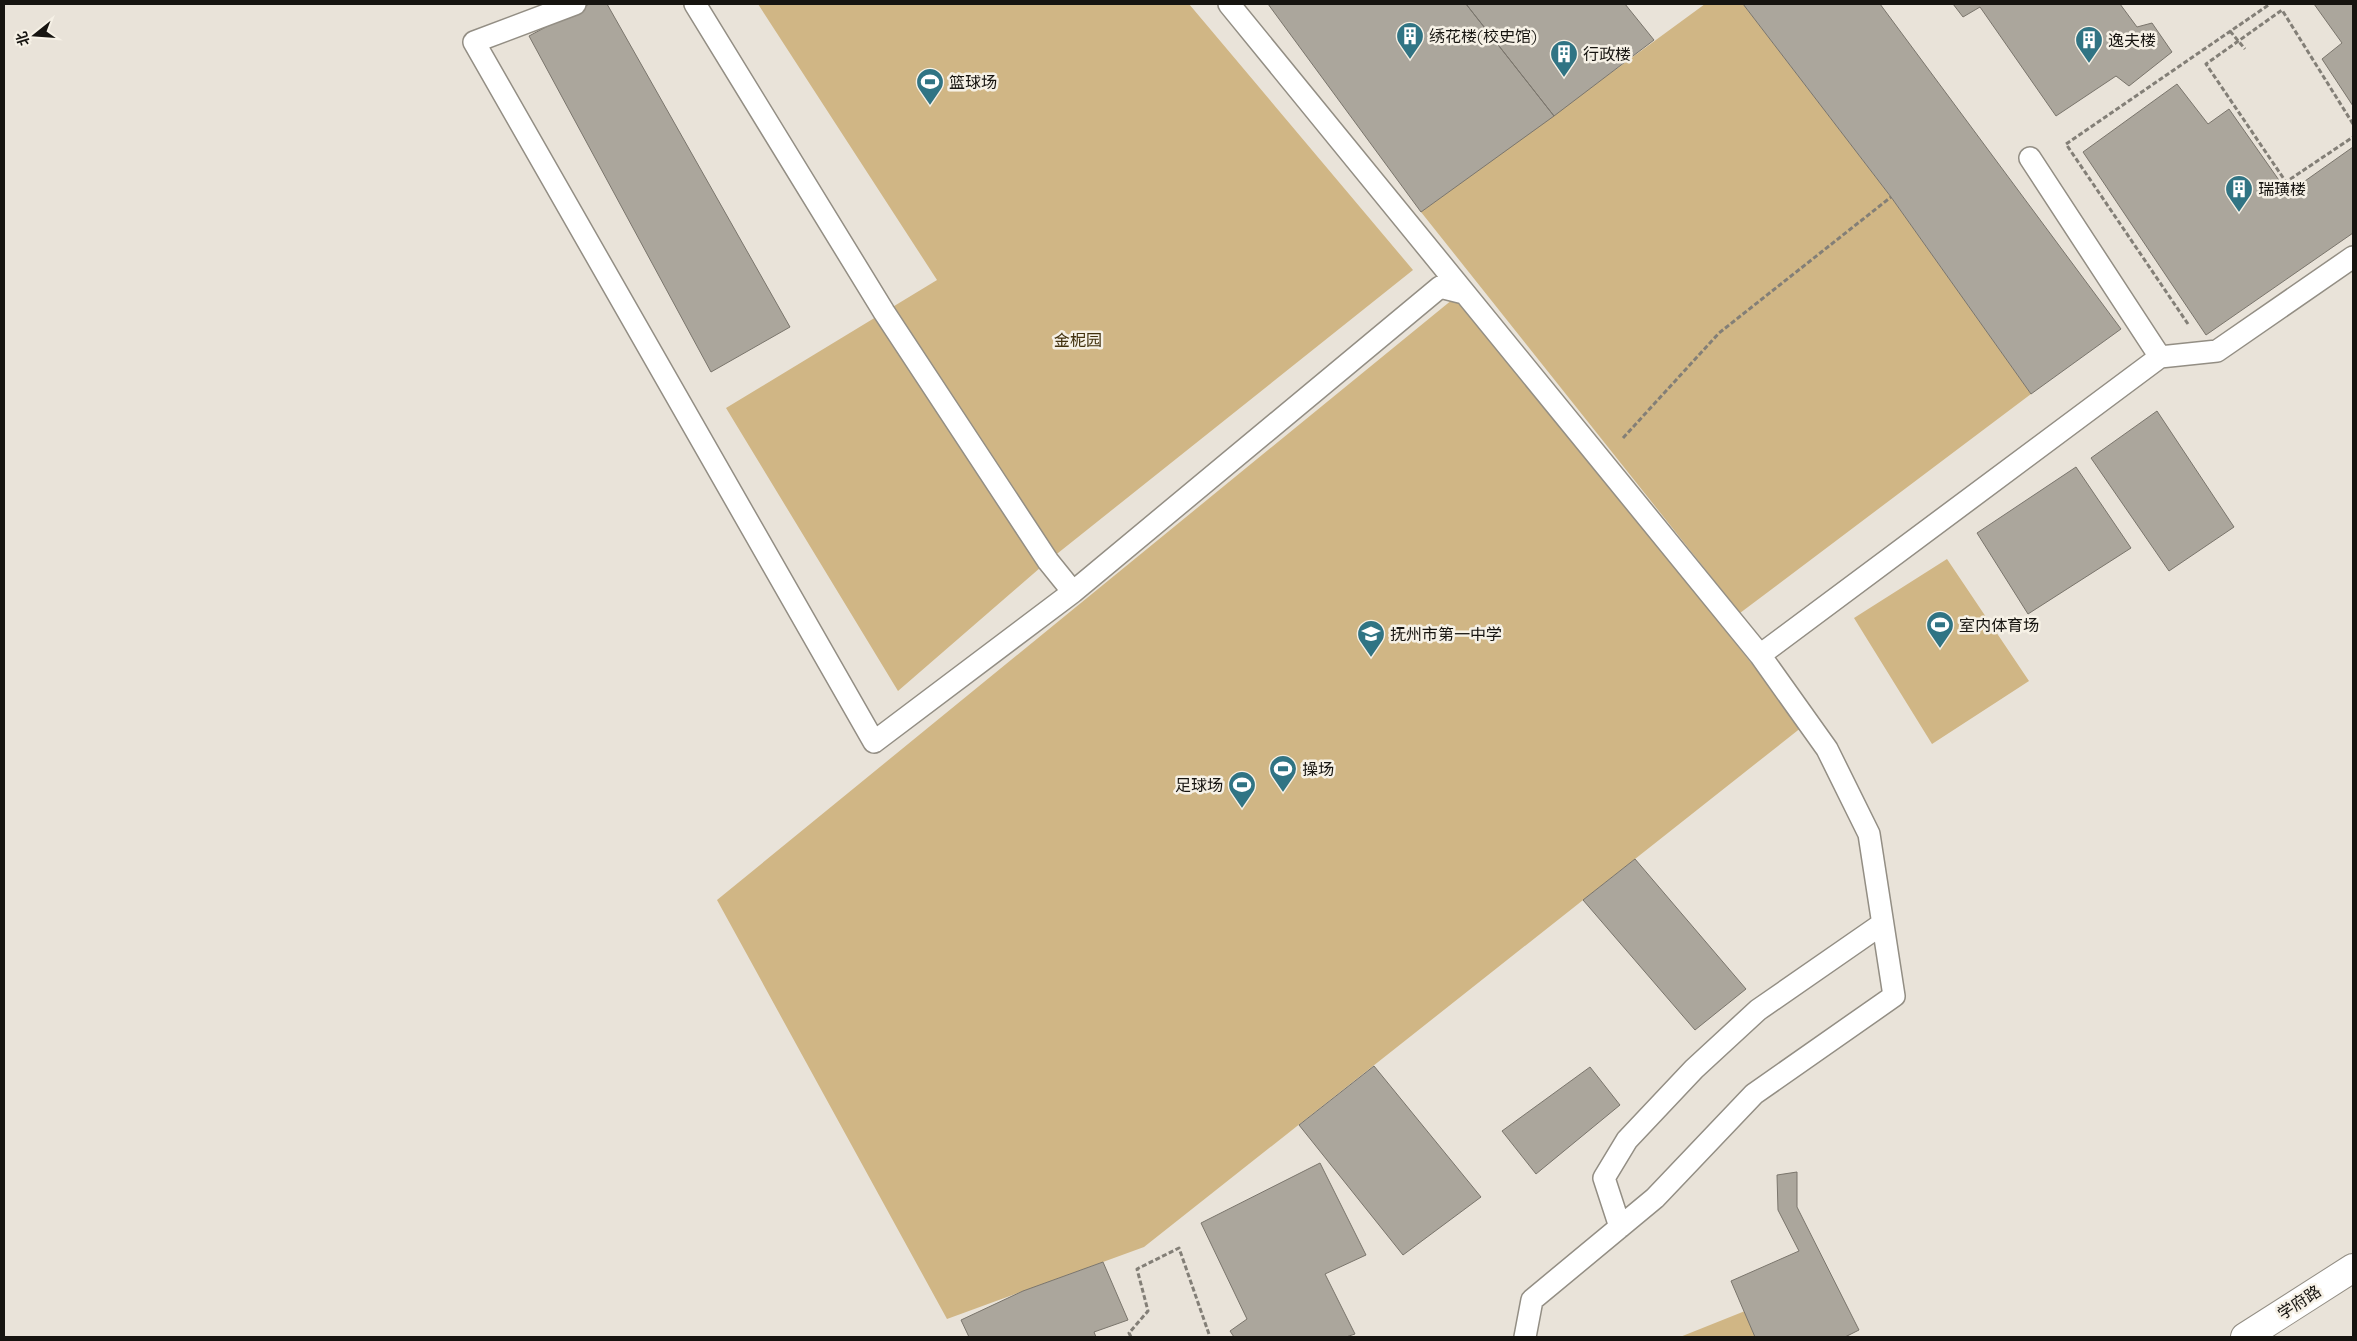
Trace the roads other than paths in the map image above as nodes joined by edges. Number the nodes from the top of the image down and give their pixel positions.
1 (575, 4) edge
2 (695, 4) edge
3 (1229, 4) edge
4 (2030, 158) dead end
5 (2353, 257) edge
6 (1464, 292) junction
7 (2160, 357) junction
8 (1073, 592) junction
9 (1760, 655) junction
10 (1882, 924) junction
11 (1620, 1227) junction
12 (2353, 1268) edge
13 (1525, 1337) edge
14 (2245, 1337) edge

1 - 8 lane
2 - 8 lane
3 - 6 lane
4 - 7 lane
5 - 7 lane
6 - 8 lane
6 - 9 lane
7 - 9 lane
9 - 10 lane
10 - 11 lane
10 - 11 lane
11 - 13 lane
12 - 14 street, 学府路

